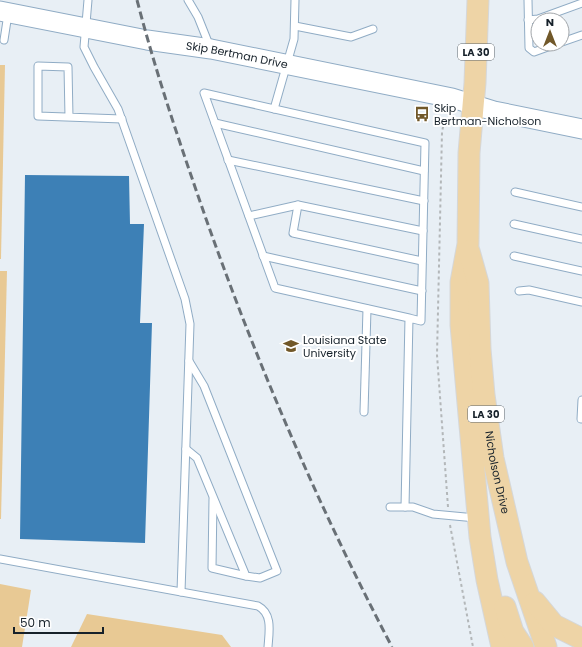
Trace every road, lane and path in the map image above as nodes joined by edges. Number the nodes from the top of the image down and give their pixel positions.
1 (88, 0) edge
2 (188, 0) edge
3 (295, 0) edge
4 (478, 0) edge
5 (528, 0) edge
6 (582, 3) edge
7 (4, 12) edge
8 (528, 20) junction
9 (295, 26) junction
10 (87, 28) junction
11 (373, 29) dead end
12 (582, 35) edge
13 (570, 39) edge
14 (4, 40) dead end
15 (211, 49) junction
16 (530, 49) edge
17 (286, 66) junction
18 (473, 105) junction
19 (274, 109) junction
20 (69, 117) junction
21 (122, 119) junction
22 (451, 119) dead end
23 (215, 123) junction
24 (582, 129) edge
25 (228, 160) junction
26 (424, 171) junction
27 (515, 192) dead end
28 (424, 201) junction
29 (298, 205) junction
30 (582, 207) edge
31 (248, 216) junction
32 (514, 224) dead end
33 (423, 231) junction
34 (582, 239) edge
35 (468, 244) junction
36 (263, 256) junction
37 (514, 256) dead end
38 (422, 261) junction
39 (582, 271) edge
40 (422, 291) junction
41 (519, 291) dead end
42 (582, 302) edge
43 (367, 309) junction
44 (409, 318) junction
45 (189, 360) junction
46 (582, 400) edge
47 (364, 412) dead end
48 (581, 419) dead end
49 (186, 449) junction
50 (473, 474) junction
51 (214, 497) junction
52 (390, 507) dead end
53 (405, 507) junction
54 (449, 516) junction
55 (478, 518) junction
56 (0, 559) edge
57 (246, 576) junction
58 (524, 581) junction
59 (181, 592) junction
60 (582, 639) edge
61 (268, 647) edge
62 (473, 647) edge
63 (502, 647) edge
64 (523, 647) edge
65 (546, 647) edge

1 - 10 lane
2 - 15 lane
3 - 9 lane
4 - 18 main road, Nicholson Drive / LA 30
5 - 8 lane
6 - 8 lane
7 - 10 street, Skip Bertman Drive
7 - 14 lane
8 - 16 lane
9 - 11 lane
9 - 17 lane
10 - 15 street, Skip Bertman Drive
10 - 21 lane
12 - 13 lane
15 - 17 street, Skip Bertman Drive
17 - 18 street, Skip Bertman Drive
17 - 19 lane
18 - 24 street, Skip Bertman Drive
18 - 35 main road, Nicholson Drive / LA 30
19 - 23 lane
19 - 26 lane
20 - 20 lane
20 - 21 lane
21 - 45 lane
22 - 54 path
23 - 25 lane
23 - 26 lane
25 - 28 lane
25 - 31 lane
26 - 28 lane
27 - 30 lane
28 - 33 lane
29 - 31 lane
29 - 33 lane
29 - 38 lane
31 - 36 lane
32 - 34 lane
33 - 38 lane
35 - 50 main road, Nicholson Drive / LA 30
35 - 58 main road, Nicholson Drive / LA 30
36 - 40 lane
36 - 43 lane
37 - 39 lane
38 - 40 lane
40 - 44 lane
41 - 42 lane
43 - 44 lane
43 - 47 lane
44 - 53 lane
45 - 49 lane
45 - 57 lane
46 - 48 lane
49 - 51 lane
49 - 59 lane
50 - 55 main road, Nicholson Drive / LA 30
50 - 64 main road
51 - 57 lane
51 - 57 lane
52 - 53 lane
53 - 54 lane
54 - 55 lane
54 - 62 path
55 - 63 main road, Nicholson Drive / LA 30
56 - 59 lane
58 - 60 main road
58 - 65 main road, Nicholson Drive / LA 30
59 - 61 lane

